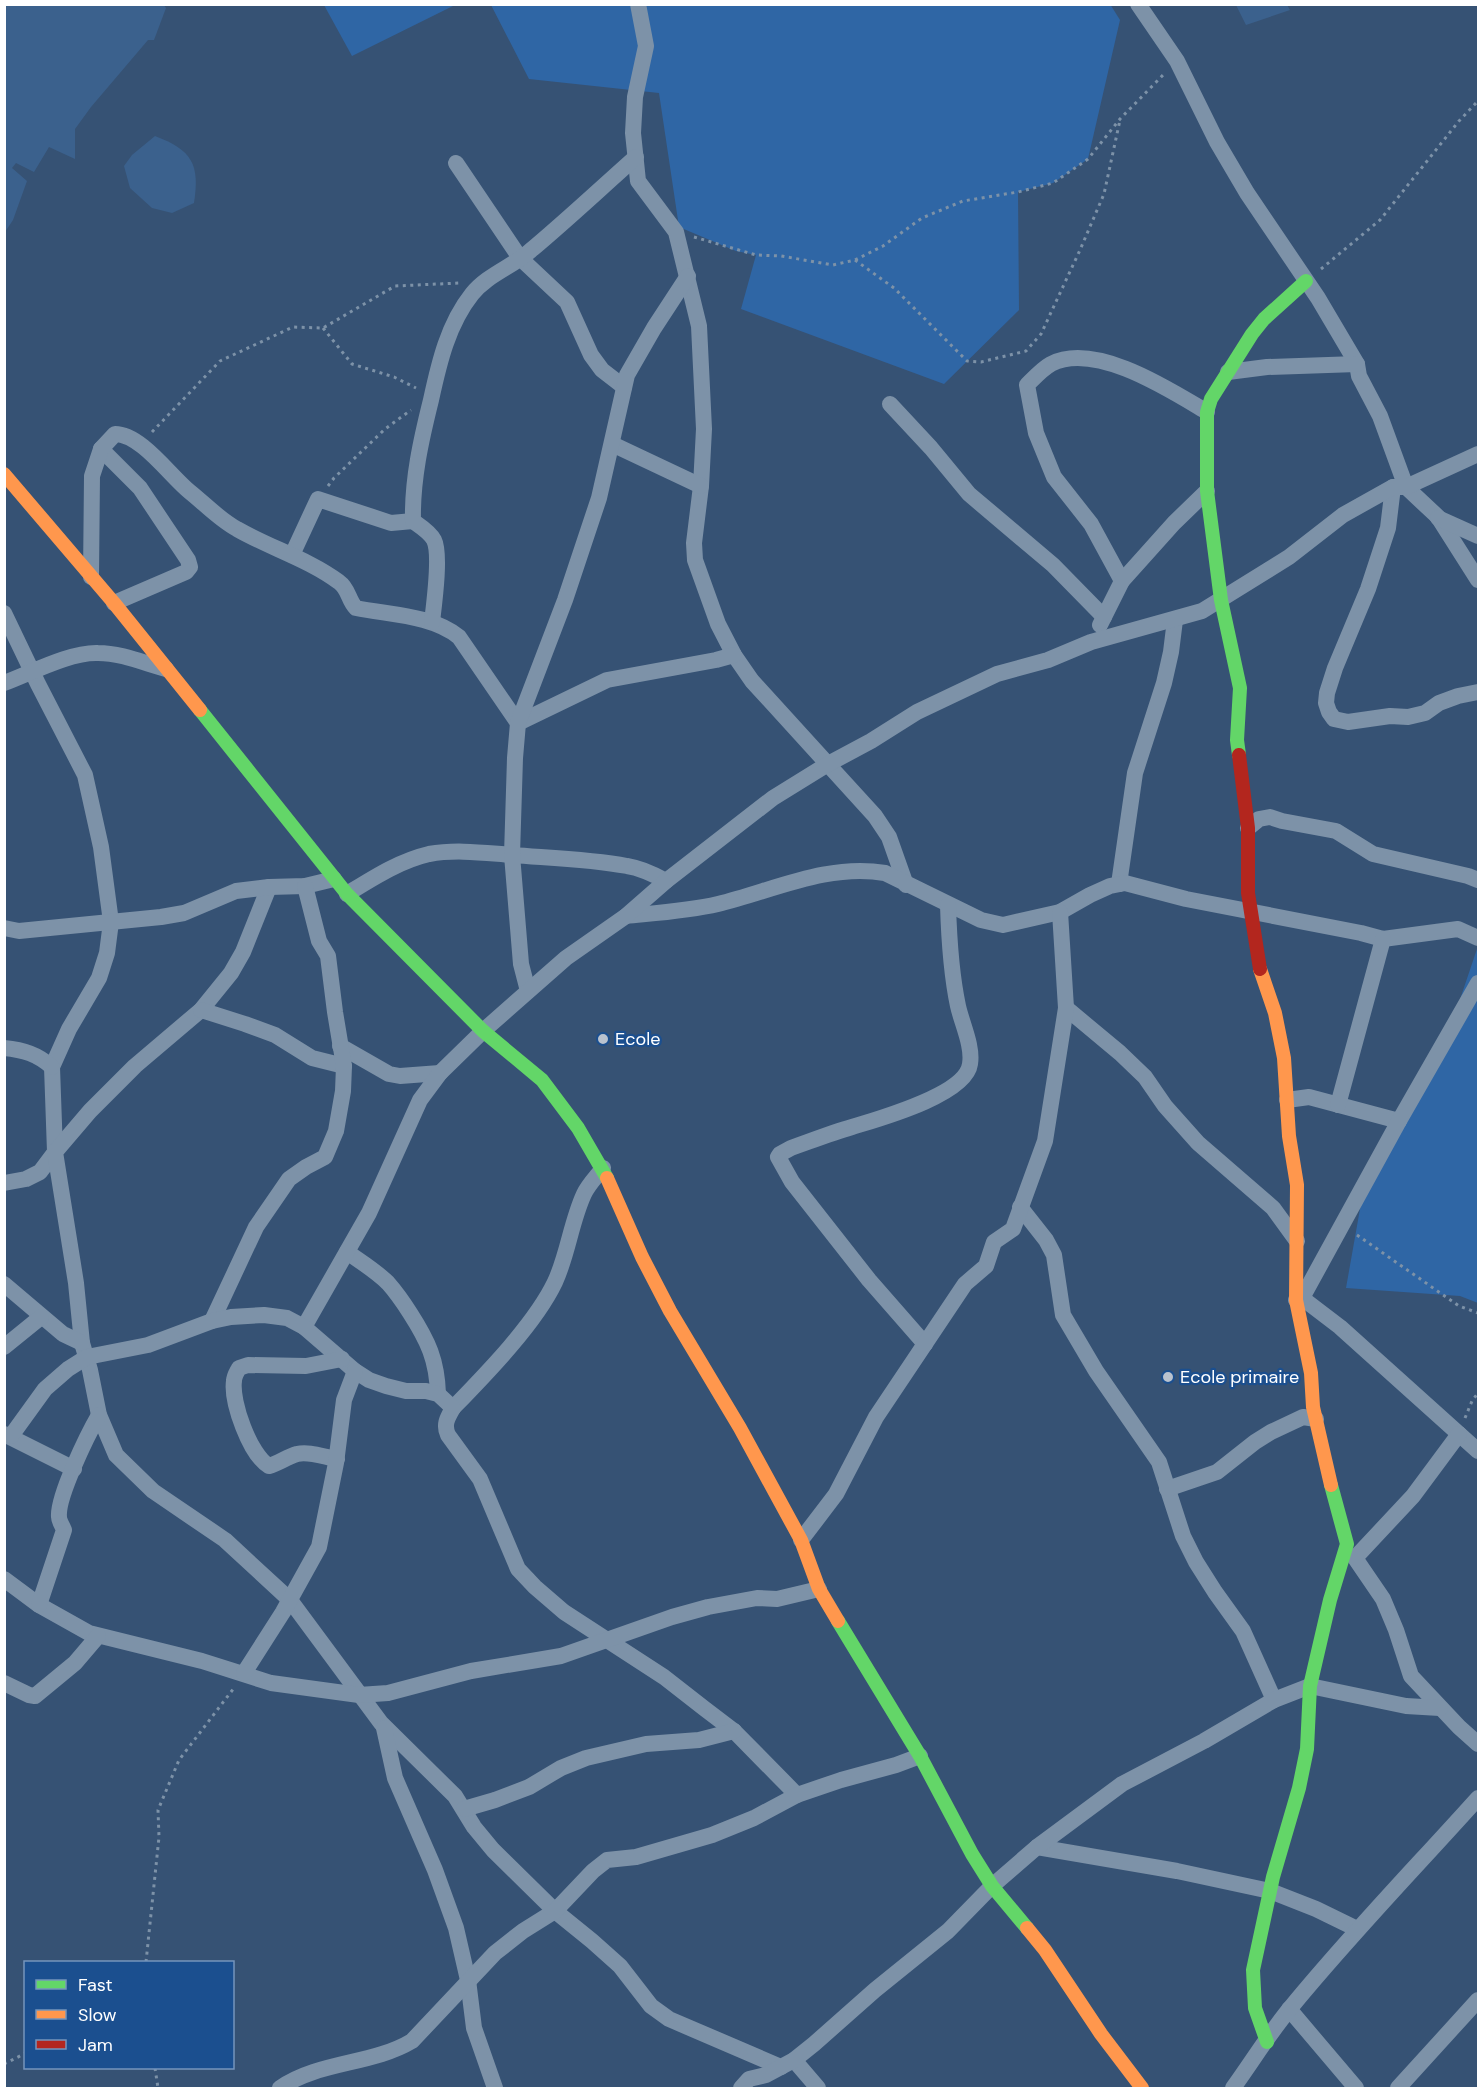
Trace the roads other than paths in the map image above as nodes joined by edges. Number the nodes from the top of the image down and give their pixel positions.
1 (638, 4) edge
2 (1138, 4) edge
3 (636, 157) junction
4 (456, 163) dead end
5 (520, 258) junction
6 (688, 276) junction
7 (1306, 281) junction
8 (1357, 363) junction
9 (1228, 372) junction
10 (624, 387) junction
11 (890, 404) dead end
12 (1207, 412) junction
13 (612, 444) junction
14 (101, 449) junction
15 (1479, 454) edge
16 (4, 474) edge
17 (700, 486) junction
18 (1400, 487) junction
19 (1207, 491) junction
20 (1438, 518) junction
21 (412, 521) junction
22 (1479, 536) edge
23 (292, 555) junction
24 (92, 577) junction
25 (1479, 580) edge
26 (1122, 581) junction
27 (1221, 600) junction
28 (114, 603) junction
29 (4, 613) edge
30 (1104, 617) junction
31 (1175, 620) junction
32 (432, 622) junction
33 (1091, 642) junction
34 (734, 655) junction
35 (166, 669) junction
36 (31, 670) junction
37 (4, 682) edge
38 (1479, 692) edge
39 (518, 723) junction
40 (828, 764) junction
41 (1248, 828) junction
42 (512, 855) junction
43 (334, 879) junction
44 (1479, 880) edge
45 (666, 881) junction
46 (1119, 884) junction
47 (906, 885) junction
48 (305, 886) junction
49 (269, 887) junction
50 (347, 894) junction
51 (948, 905) junction
52 (1251, 911) junction
53 (1060, 912) junction
54 (626, 916) junction
55 (111, 922) junction
56 (4, 928) edge
57 (1479, 938) edge
58 (1383, 939) junction
59 (1479, 983) edge
60 (528, 991) junction
61 (1066, 1008) junction
62 (201, 1010) junction
63 (483, 1031) junction
64 (340, 1046) junction
65 (4, 1048) edge
66 (344, 1066) junction
67 (52, 1067) junction
68 (440, 1073) junction
69 (1287, 1100) junction
70 (1338, 1105) junction
71 (1399, 1121) junction
72 (55, 1152) junction
73 (603, 1168) junction
74 (4, 1183) edge
75 (1020, 1207) junction
76 (1297, 1241) junction
77 (347, 1252) junction
78 (4, 1284) edge
79 (1299, 1299) junction
80 (41, 1317) junction
81 (212, 1320) junction
82 (304, 1327) junction
83 (925, 1344) junction
84 (4, 1347) edge
85 (84, 1350) junction
86 (342, 1359) junction
87 (355, 1371) junction
88 (438, 1394) junction
89 (453, 1408) junction
90 (99, 1415) junction
91 (1316, 1419) junction
92 (1459, 1434) junction
93 (8, 1435) edge
94 (1479, 1451) edge
95 (337, 1459) junction
96 (74, 1469) junction
97 (1167, 1489) junction
98 (801, 1540) junction
99 (1351, 1551) junction
100 (8, 1587) edge
101 (819, 1589) junction
102 (290, 1600) junction
103 (39, 1605) junction
104 (98, 1636) junction
105 (608, 1640) junction
106 (244, 1673) junction
107 (4, 1683) edge
108 (1311, 1686) junction
109 (359, 1695) junction
110 (1274, 1700) junction
111 (1440, 1708) junction
112 (384, 1727) junction
113 (734, 1731) junction
114 (1479, 1744) edge
115 (920, 1756) junction
116 (797, 1795) junction
117 (1479, 1798) edge
118 (464, 1809) junction
119 (1037, 1847) junction
120 (992, 1886) junction
121 (1270, 1892) junction
122 (555, 1911) junction
123 (1357, 1929) junction
124 (468, 1980) junction
125 (1479, 2000) edge
126 (1289, 2009) junction
127 (1267, 2042) junction
128 (788, 2063) junction
129 (765, 2082) edge
130 (1138, 2087) edge
131 (280, 2088) edge
132 (495, 2088) edge
133 (741, 2088) edge
134 (818, 2088) edge
135 (1233, 2088) edge
136 (1356, 2088) edge
137 (1398, 2088) edge

1 - 3 street
2 - 7 street
3 - 5 street
3 - 6 street
4 - 5 street
5 - 10 street
5 - 21 street
6 - 10 street
6 - 17 street
7 - 8 street
7 - 9 street
8 - 9 street
8 - 18 street
9 - 12 street
10 - 13 street
11 - 30 street
12 - 19 street
12 - 26 street
13 - 17 street
13 - 39 street
14 - 23 street
14 - 24 street
14 - 28 street
15 - 18 street
16 - 24 street
17 - 34 street
18 - 20 street
18 - 27 street
18 - 38 street
19 - 26 street
19 - 27 street
20 - 22 street
20 - 25 street
21 - 23 street
21 - 32 street
23 - 32 street
24 - 28 street
26 - 30 street
27 - 31 street
27 - 41 street
28 - 35 street
29 - 36 street
30 - 33 street
31 - 33 street
31 - 46 street
32 - 39 street
33 - 40 street
34 - 39 street
34 - 40 street
35 - 36 street
35 - 43 street
36 - 37 street
36 - 55 street
39 - 42 street
40 - 45 street
40 - 47 street
41 - 44 street
41 - 52 street
42 - 45 street
42 - 50 street
42 - 60 street
43 - 48 street
43 - 50 street
45 - 54 street
46 - 52 street
46 - 53 street
47 - 51 street
47 - 54 street
48 - 49 street
48 - 64 street
49 - 55 street
49 - 62 street
50 - 63 street
51 - 53 street
51 - 83 street
52 - 58 street
52 - 69 street
53 - 61 street
54 - 60 street
55 - 56 street
55 - 67 street
57 - 58 street
58 - 70 street
59 - 71 street
60 - 63 street
61 - 75 street
61 - 76 street
62 - 66 street
62 - 72 street
63 - 68 street
63 - 73 street
64 - 66 street
64 - 68 street
65 - 67 street
66 - 81 street
67 - 72 street
68 - 77 street
69 - 70 street
69 - 76 street
70 - 71 street
71 - 79 street
72 - 74 street
72 - 85 street
73 - 89 street
73 - 98 street
75 - 83 street
75 - 97 street
76 - 79 street
77 - 82 street
77 - 88 street
78 - 80 street
79 - 91 street
79 - 92 street
80 - 84 street
80 - 85 street
81 - 82 street
81 - 85 street
82 - 86 street
83 - 98 street
85 - 90 street
85 - 93 street
86 - 87 street
86 - 95 street
87 - 88 street
87 - 95 street
88 - 89 street
89 - 105 street
90 - 96 street
90 - 102 street
91 - 97 street
91 - 99 street
92 - 94 street
92 - 99 street
93 - 96 street
95 - 102 street
96 - 103 street
97 - 110 street
98 - 101 street
99 - 108 street
99 - 111 street
100 - 103 street
101 - 105 street
101 - 115 street
102 - 106 street
102 - 109 street
103 - 104 street
104 - 106 street
104 - 107 street
105 - 109 street
105 - 113 street
106 - 109 street
108 - 110 street
108 - 111 street
108 - 121 street
109 - 112 street
110 - 119 street
111 - 114 street
112 - 118 street
112 - 124 street
113 - 116 street
113 - 118 street
115 - 116 street
115 - 120 street
116 - 122 street
117 - 123 street
118 - 122 street
119 - 120 street
119 - 121 street
120 - 128 street
120 - 130 street
121 - 123 street
121 - 127 street
122 - 124 street
122 - 128 street
123 - 126 street
124 - 131 street
124 - 132 street
125 - 137 street
126 - 127 street
126 - 136 street
127 - 135 street
128 - 129 street
128 - 134 street
129 - 133 street

